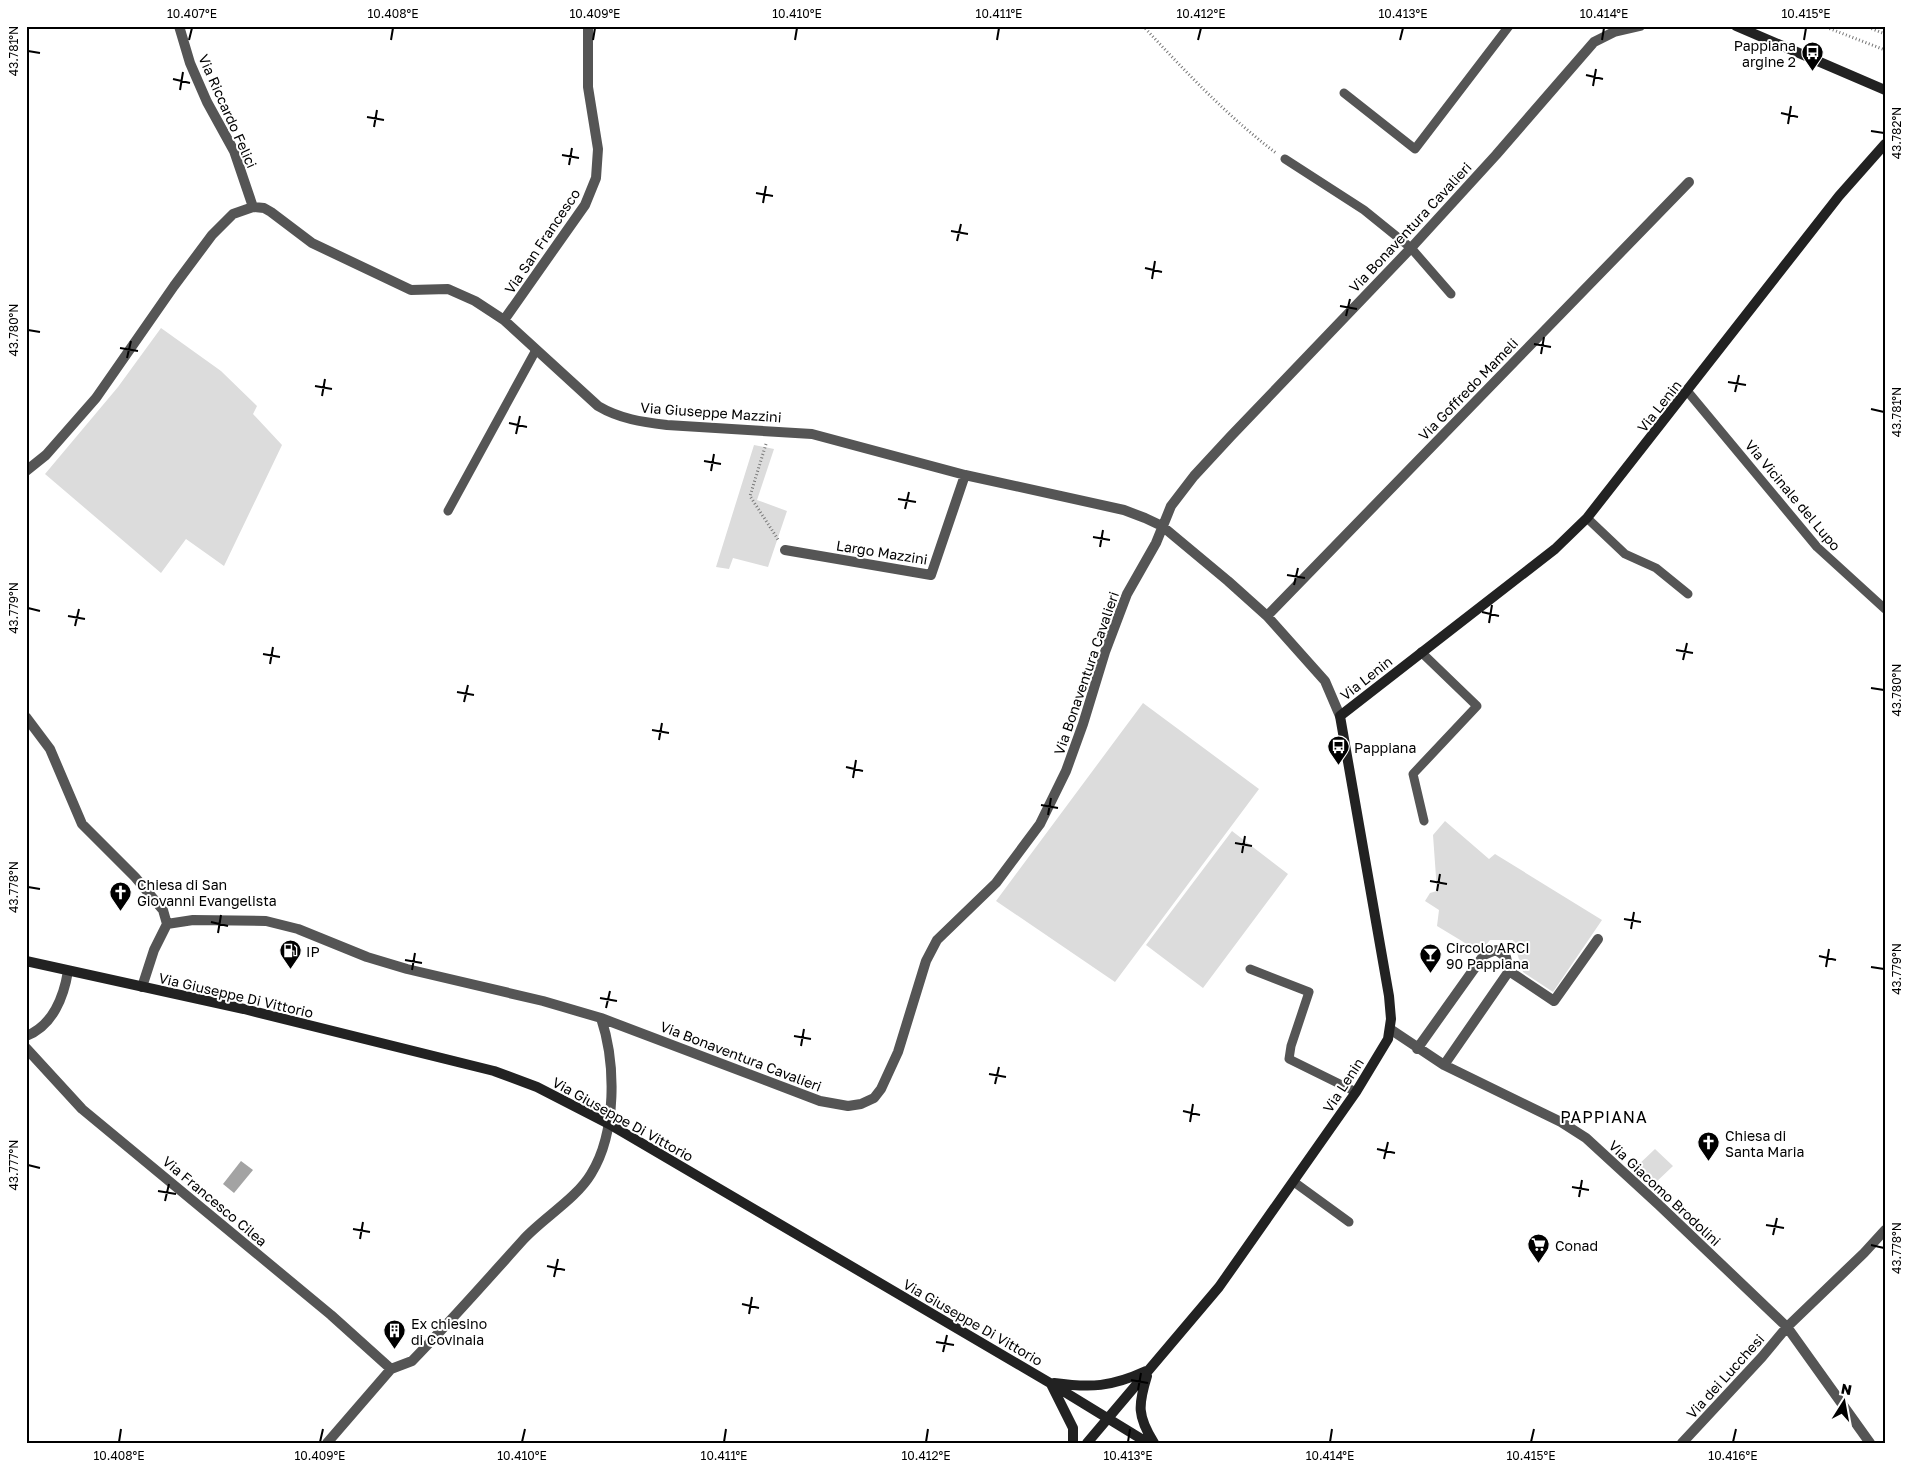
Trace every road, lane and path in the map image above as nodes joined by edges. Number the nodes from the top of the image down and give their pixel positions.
1 (179, 26) edge
2 (588, 26) edge
3 (1143, 26) edge
4 (1509, 26) edge
5 (1640, 26) edge
6 (1736, 26) edge
7 (1823, 26) edge
8 (1866, 26) edge
9 (1885, 34) edge
10 (1885, 50) edge
11 (1885, 90) edge
12 (1344, 93) dead end
13 (1885, 144) edge
14 (1284, 160) joint
15 (1689, 182) dead end
16 (253, 207) junction
17 (1411, 248) junction
18 (1451, 294) dead end
19 (504, 320) junction
20 (536, 350) junction
21 (1688, 392) junction
22 (771, 430) junction
23 (26, 471) edge
24 (965, 475) junction
25 (448, 511) dead end
26 (1587, 518) junction
27 (1162, 526) junction
28 (785, 550) joint
29 (1688, 594) dead end
30 (1885, 610) edge
31 (1267, 616) junction
32 (1421, 652) junction
33 (1340, 716) junction
34 (26, 717) edge
35 (1424, 821) dead end
36 (167, 924) junction
37 (1598, 940) dead end
38 (26, 961) edge
39 (1250, 969) dead end
40 (1509, 970) junction
41 (68, 971) junction
42 (142, 987) junction
43 (601, 1018) junction
44 (1390, 1029) junction
45 (26, 1036) edge
46 (26, 1048) edge
47 (1417, 1049) junction
48 (1444, 1066) junction
49 (1356, 1092) junction
50 (608, 1124) junction
51 (1294, 1182) junction
52 (1349, 1222) dead end
53 (1885, 1230) edge
54 (1787, 1327) junction
55 (391, 1369) junction
56 (1149, 1370) junction
57 (1050, 1383) junction
58 (1109, 1420) junction
59 (327, 1443) edge
60 (1073, 1443) edge
61 (1087, 1443) edge
62 (1148, 1443) edge
63 (1154, 1443) edge
64 (1682, 1443) edge
65 (1870, 1443) edge

1 - 16 street, Via Riccardo Felici
2 - 19 street, Via San Francesco
3 - 14 path
4 - 12 lane
5 - 17 street, Via Bonaventura Cavalieri
6 - 11 street
7 - 10 path
8 - 9 path
13 - 21 street, Via Lenin
14 - 17 lane
15 - 31 street, Via Goffredo Mameli
16 - 19 street, Via Giuseppe Mazzini
16 - 23 street
17 - 18 lane
17 - 27 street, Via Bonaventura Cavalieri
19 - 20 street, Via Giuseppe Mazzini
20 - 22 street, Via Giuseppe Mazzini
20 - 25 lane
21 - 26 street, Via Lenin
21 - 30 lane, Via Vicinale del Lupo
22 - 24 street, Via Giuseppe Mazzini
22 - 28 path
24 - 27 street, Via Giuseppe Mazzini
24 - 28 street, Largo Mazzini
26 - 29 lane
26 - 32 street, Via Lenin
27 - 31 street, Via Giuseppe Mazzini
27 - 43 street, Via Bonaventura Cavalieri
31 - 33 street, Via Giuseppe Mazzini
32 - 33 street, Via Lenin
32 - 35 lane
33 - 44 street, Via Lenin
34 - 36 street
36 - 42 street
36 - 43 street, Via Bonaventura Cavalieri
37 - 40 street
38 - 41 street, Via Giuseppe Di Vittorio
39 - 49 lane
40 - 47 street
40 - 48 street
41 - 42 street, Via Giuseppe Di Vittorio
41 - 45 street
42 - 50 street, Via Giuseppe Di Vittorio
43 - 50 street
44 - 47 street, Via Giacomo Brodolini
44 - 49 street, Via Lenin
46 - 55 street, Via Francesco Cilea
47 - 48 street, Via Giacomo Brodolini
48 - 54 street, Via Giacomo Brodolini
49 - 51 street, Via Lenin
50 - 55 street
50 - 57 street, Via Giuseppe Di Vittorio
51 - 52 lane
51 - 56 street, Via Lenin
53 - 54 street
54 - 64 street, Via dei Lucchesi
54 - 65 street, Via Giacomo Brodolini
55 - 59 street
56 - 57 street, Via Lenin
56 - 58 street, Via Lenin
56 - 63 street, Via Lenin
57 - 58 street, Via Giuseppe Di Vittorio
57 - 60 street
58 - 61 street, Via Lenin
58 - 62 street, Via Giuseppe Di Vittorio

